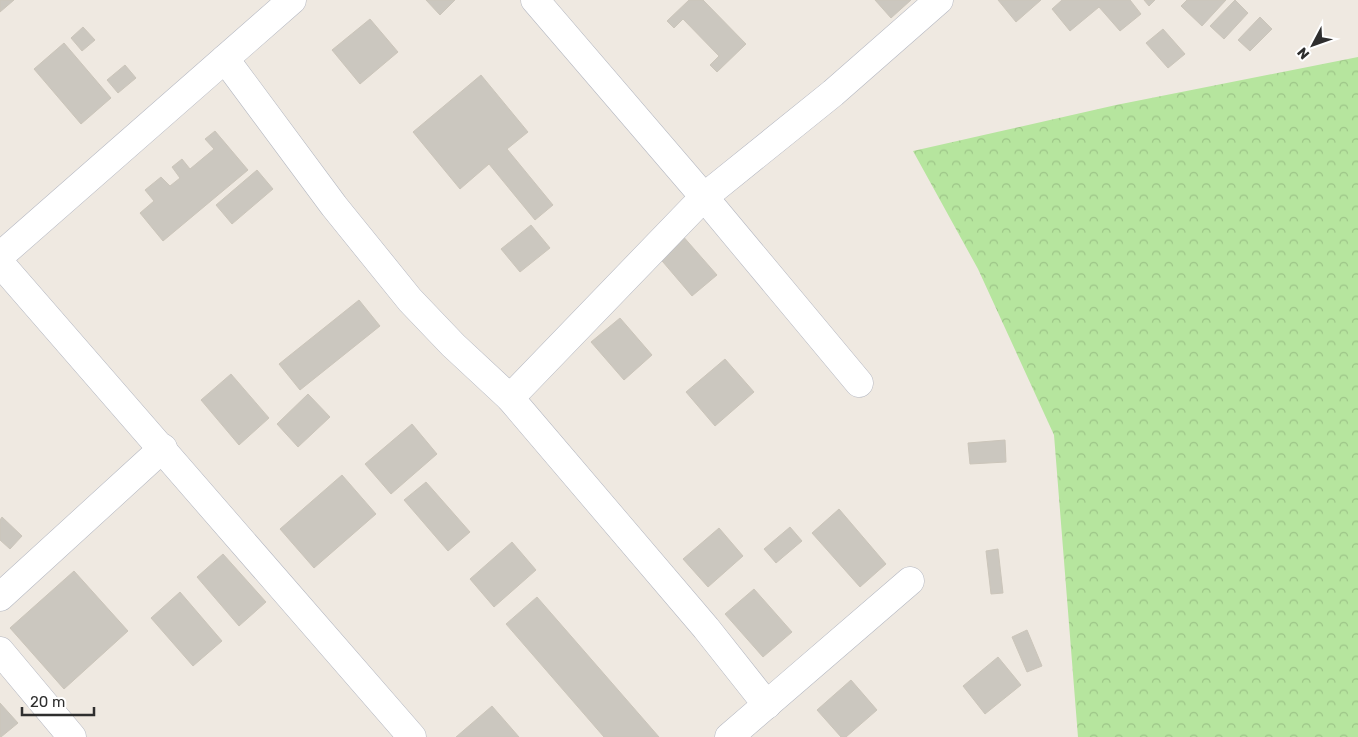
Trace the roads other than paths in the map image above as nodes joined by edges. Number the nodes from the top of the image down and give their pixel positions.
1 (292, 0) edge
2 (535, 0) edge
3 (939, 0) edge
4 (225, 59) junction
5 (704, 197) junction
6 (0, 256) edge
7 (0, 263) edge
8 (858, 383) dead end
9 (510, 398) junction
10 (163, 448) junction
11 (910, 581) dead end
12 (0, 597) edge
13 (0, 650) edge
14 (767, 706) junction
15 (72, 737) edge
16 (412, 737) edge
17 (729, 737) edge

1 - 4 street
2 - 5 street
3 - 5 street
4 - 6 street
4 - 9 street
5 - 8 street
5 - 9 street
7 - 10 street
9 - 14 street
10 - 12 street
10 - 16 street
11 - 14 street
13 - 15 street
14 - 17 street

